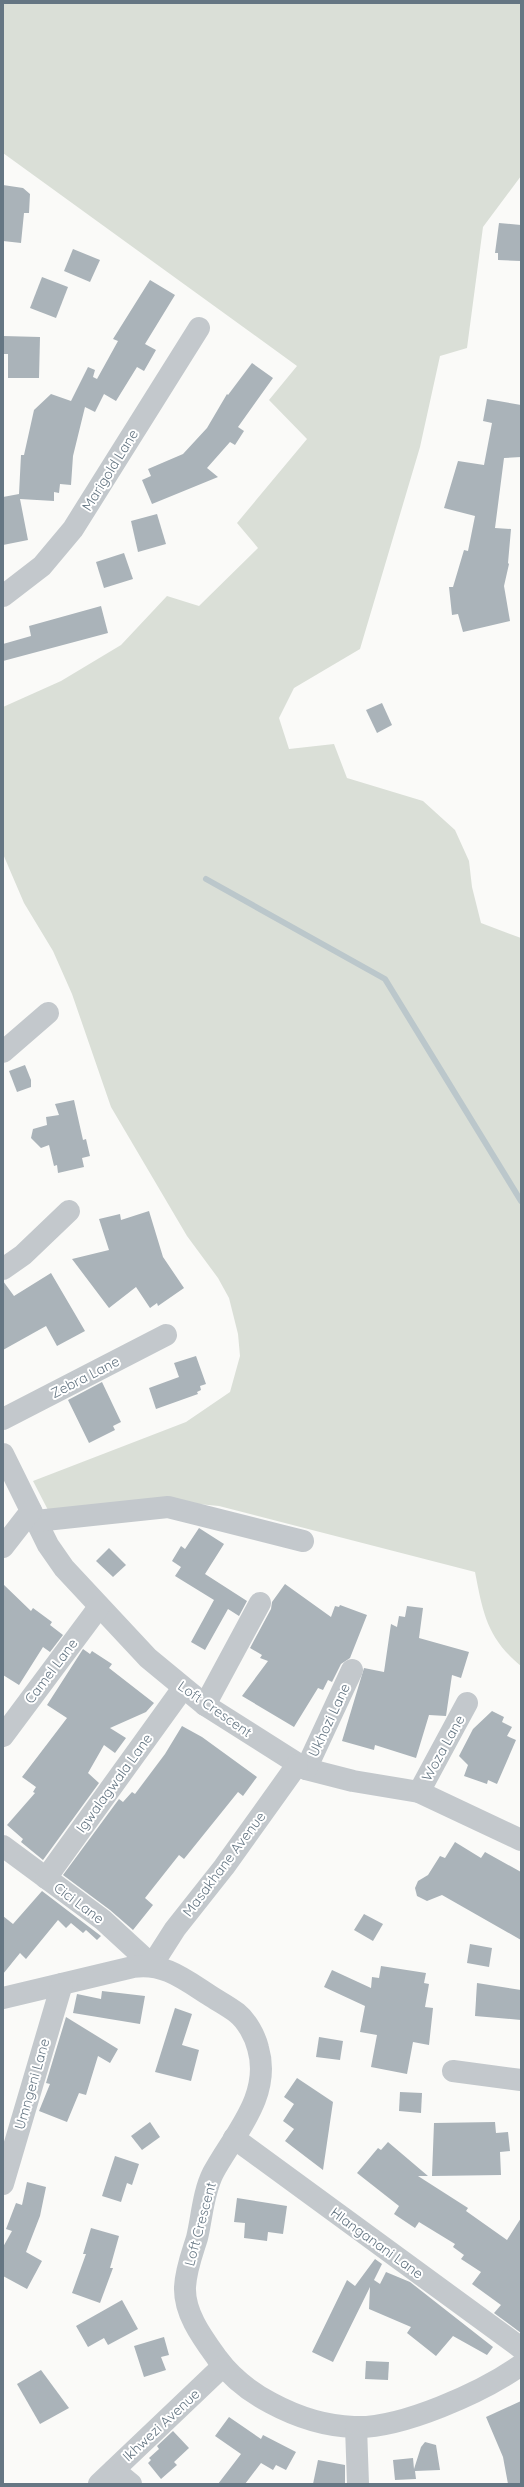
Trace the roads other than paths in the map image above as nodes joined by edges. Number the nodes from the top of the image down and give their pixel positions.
1 (199, 328) dead end
2 (3, 596) edge
3 (48, 1013) dead end
4 (3, 1052) edge
5 (69, 1211) dead end
6 (3, 1269) edge
7 (166, 1335) dead end
8 (3, 1419) edge
9 (3, 1454) edge
10 (33, 1516) junction
11 (303, 1541) dead end
12 (3, 1547) edge
13 (260, 1603) dead end
14 (99, 1608) junction
15 (352, 1670) dead end
16 (183, 1688) junction
17 (467, 1703) dead end
18 (205, 1705) junction
19 (3, 1736) edge
20 (302, 1767) junction
21 (419, 1792) junction
22 (521, 1840) edge
23 (3, 1846) edge
24 (46, 1878) junction
25 (152, 1965) junction
26 (62, 1984) junction
27 (3, 1998) edge
28 (453, 2071) dead end
29 (521, 2080) edge
30 (234, 2138) junction
31 (3, 2184) edge
32 (521, 2348) edge
33 (521, 2365) edge
34 (223, 2366) junction
35 (356, 2427) junction
36 (107, 2477) edge
37 (131, 2484) edge
38 (358, 2484) edge

1 - 2 street, Marigold Lane
3 - 4 street
5 - 6 street
7 - 8 street, Zebra Lane
9 - 10 street, Loft Crescent
10 - 11 street
10 - 12 street
10 - 14 street, Loft Crescent
13 - 18 street
14 - 16 street, Loft Crescent
14 - 19 street, Camel Lane
15 - 20 street, Ukhozi Lane
16 - 18 street, Loft Crescent
16 - 24 street, Igwalagwala Lane
17 - 21 street, Woza Lane
18 - 20 street, Loft Crescent
20 - 21 street, Loft Crescent
20 - 25 street, Masakhane Avenue
21 - 22 street, Loft Crescent
23 - 24 street, Cici Lane
24 - 25 street, Cici Lane
25 - 26 street, Loft Crescent
25 - 30 street, Loft Crescent
26 - 27 street, Loft Crescent
26 - 31 street, Umngeni Lane
28 - 29 street
30 - 32 street, Hlanganani Lane
30 - 34 street, Loft Crescent
33 - 35 street, Loft Crescent
34 - 35 street, Loft Crescent
34 - 36 street, Ikhwezi Avenue
35 - 38 street
36 - 37 street

